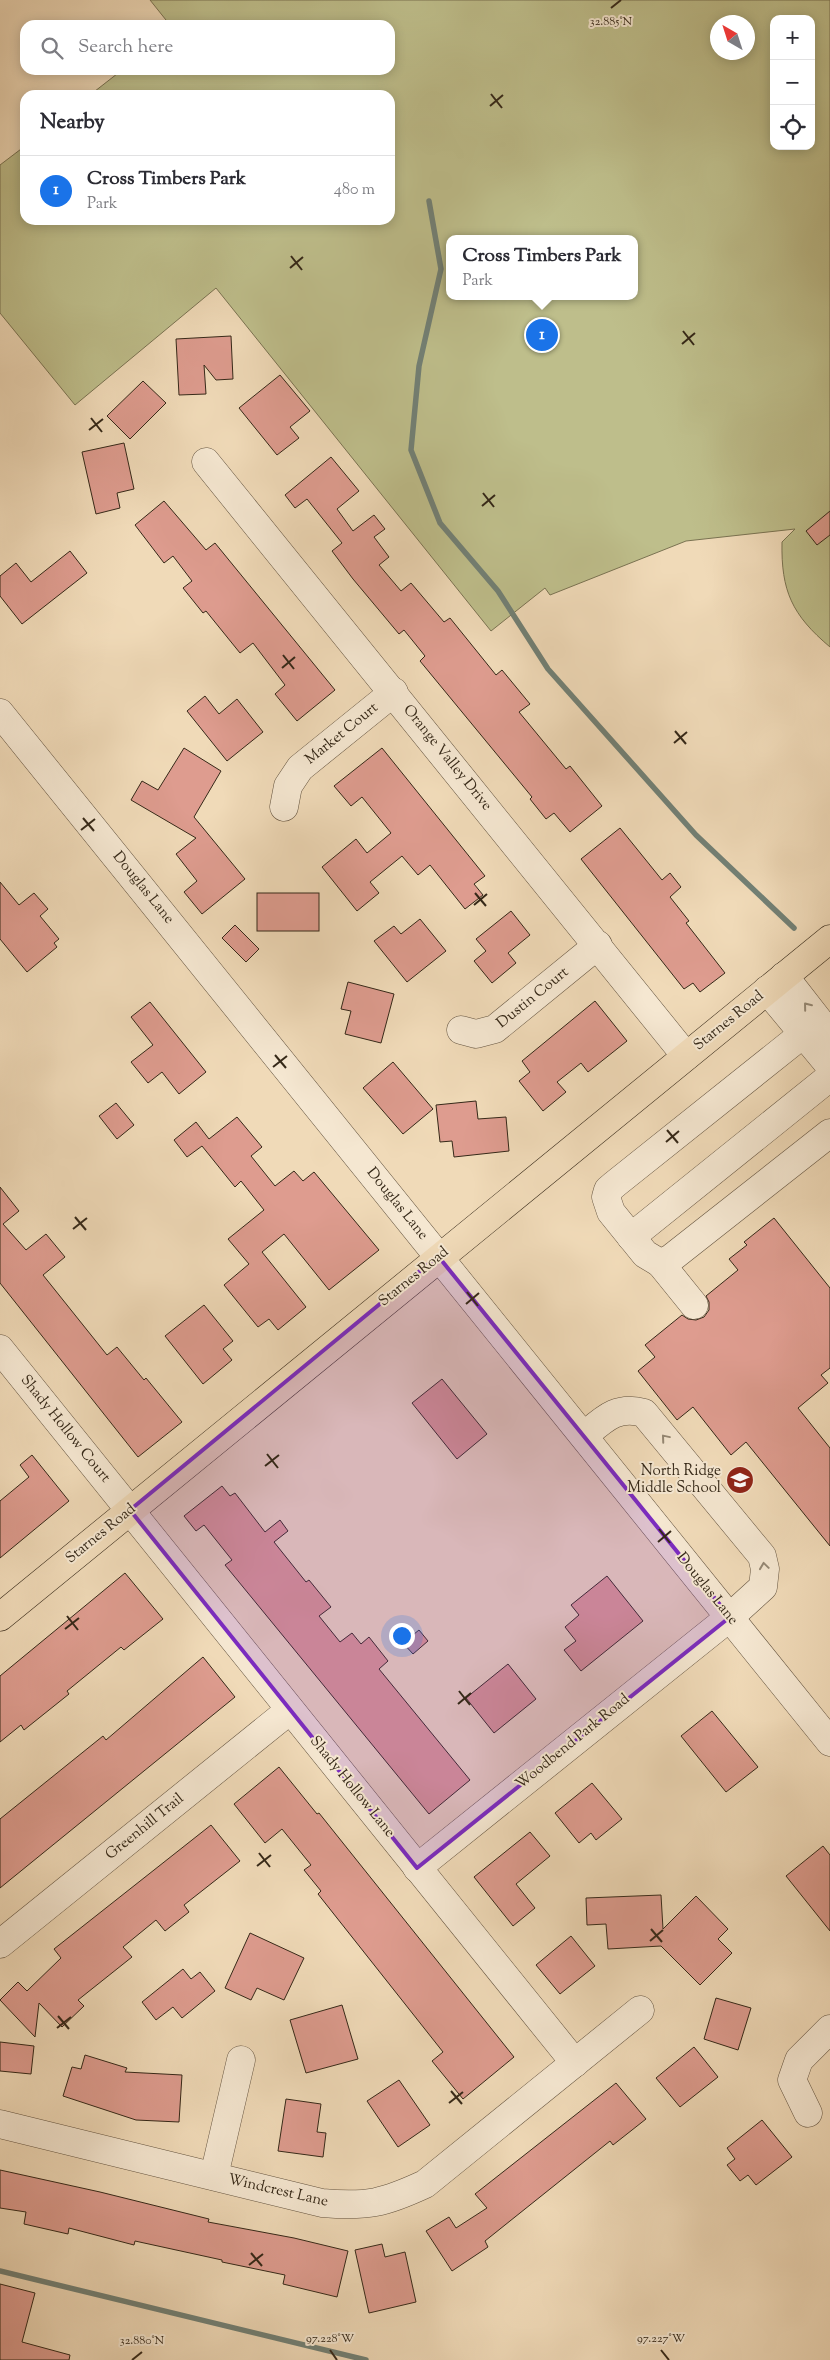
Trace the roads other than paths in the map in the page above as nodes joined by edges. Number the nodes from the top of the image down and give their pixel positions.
1 (206, 462) dead end
2 (394, 692) junction
3 (0, 713) edge
4 (284, 808) dead end
5 (830, 939) edge
6 (598, 945) junction
7 (776, 983) junction
8 (461, 1030) dead end
9 (803, 1034) junction
10 (830, 1034) edge
11 (686, 1056) junction
12 (830, 1066) edge
13 (830, 1078) edge
14 (830, 1133) edge
15 (631, 1237) junction
16 (438, 1256) junction
17 (660, 1263) junction
18 (694, 1305) dead end
19 (0, 1349) edge
20 (584, 1436) junction
21 (130, 1510) junction
22 (0, 1616) edge
23 (730, 1617) junction
24 (290, 1710) junction
25 (830, 1742) edge
26 (417, 1868) junction
27 (0, 1944) edge
28 (640, 2010) dead end
29 (830, 2028) edge
30 (241, 2060) dead end
31 (576, 2063) junction
32 (808, 2113) dead end
33 (0, 2124) edge
34 (214, 2176) junction

1 - 2 street, Orange Valley Drive
2 - 4 street, Market Court
2 - 6 street, Orange Valley Drive
3 - 16 street, Douglas Lane
5 - 7 main road, Starnes Road
6 - 8 street, Dustin Court
6 - 11 street, Orange Valley Drive
7 - 9 street
10 -> 7 street
7 - 11 main road, Starnes Road
9 - 12 street
9 - 15 street
11 - 16 main road, Starnes Road
13 - 15 street
14 - 17 street
15 - 17 street
16 - 20 street, Douglas Lane
16 - 21 main road, Starnes Road
17 - 18 street
19 - 21 street, Shady Hollow Court
20 - 23 street, Douglas Lane
23 -> 20 street, Woodbend Park Road
21 - 22 main road, Starnes Road
21 - 24 street, Shady Hollow Lane
23 - 25 street, Douglas Lane
23 - 26 street, Woodbend Park Road
24 - 26 street, Shady Hollow Lane
24 - 27 street, Greenhill Trail
26 - 31 street, Shady Hollow Lane
28 - 31 street, Windcrest Lane
29 - 32 street
30 - 34 street
31 - 34 street, Windcrest Lane
33 - 34 street, Windcrest Lane

